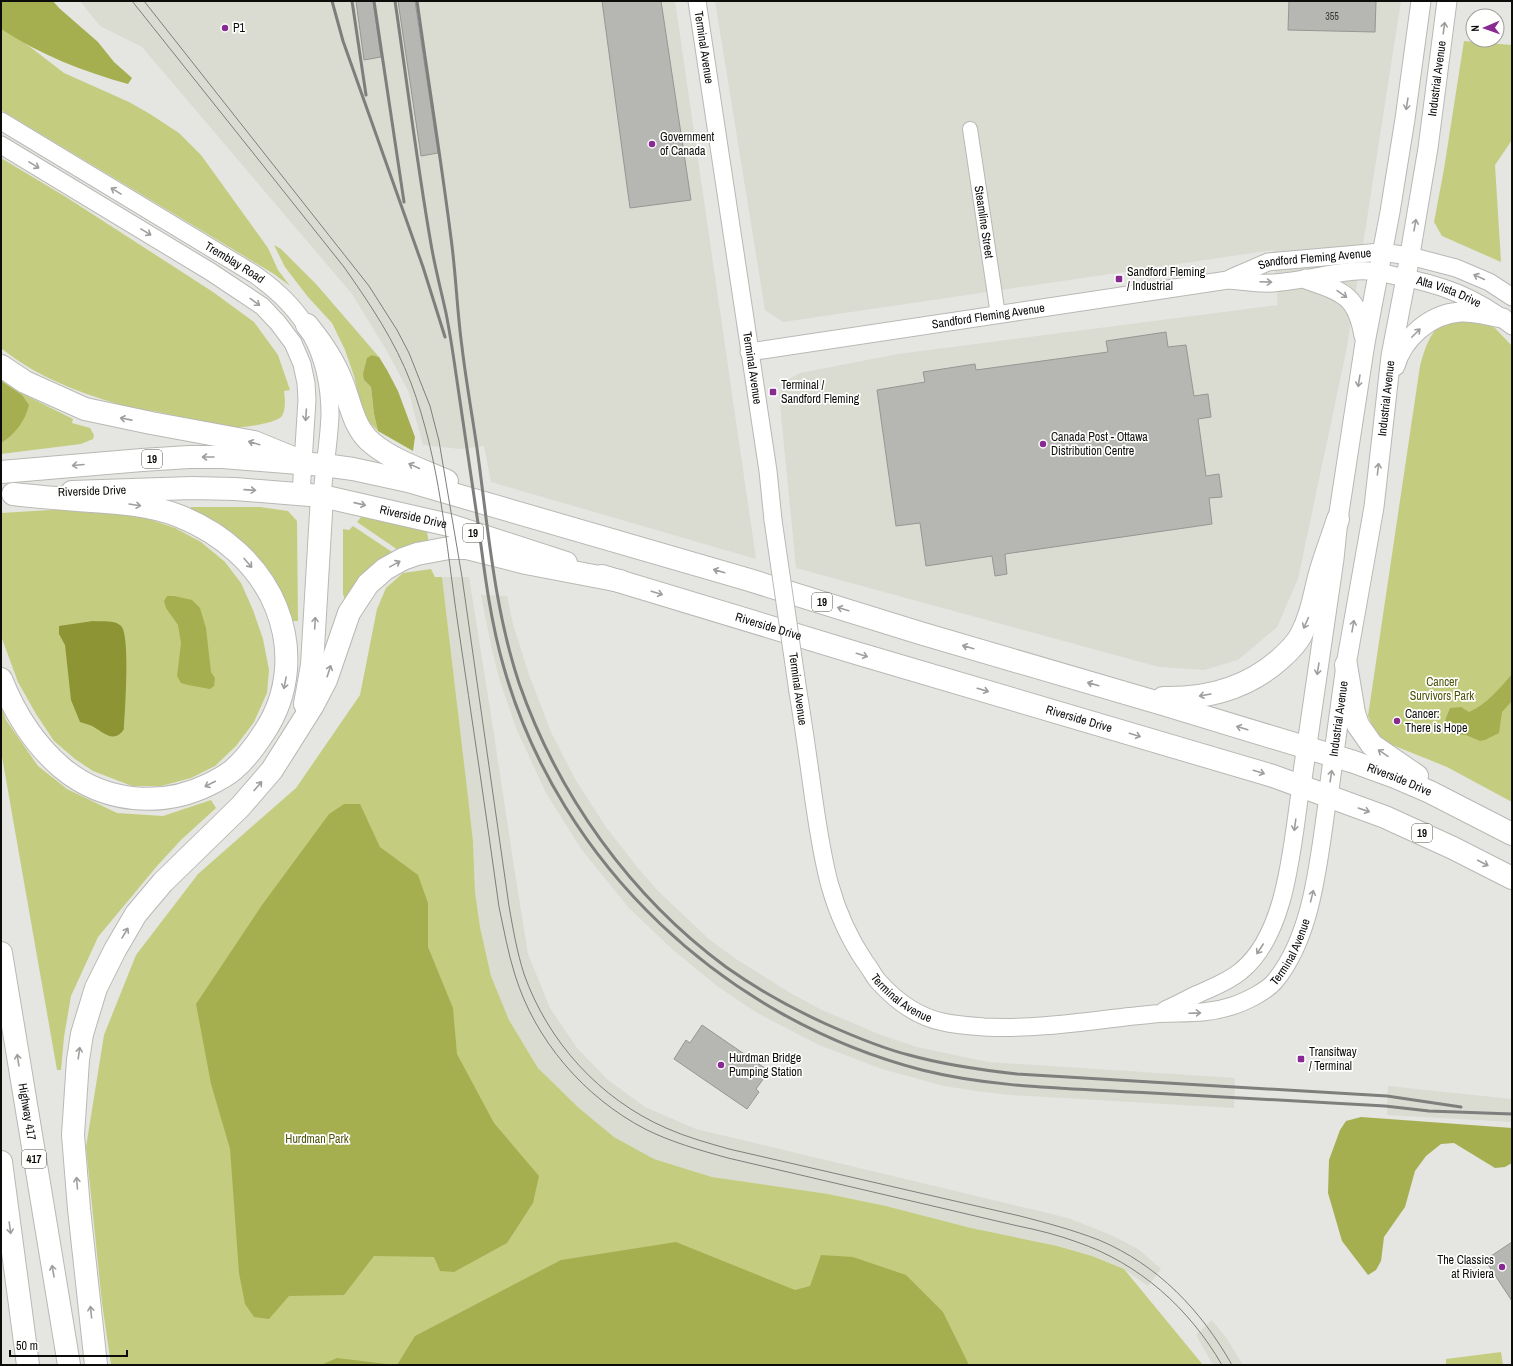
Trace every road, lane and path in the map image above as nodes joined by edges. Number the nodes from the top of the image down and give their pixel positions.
1 (697, 1) edge
2 (1421, 1) edge
3 (1448, 1) edge
4 (1, 121) edge
5 (970, 129) dead end
6 (1, 145) edge
7 (1382, 252) junction
8 (1410, 256) junction
9 (1378, 272) junction
10 (1306, 278) junction
11 (1406, 278) junction
12 (1228, 280) junction
13 (1512, 297) edge
14 (998, 315) junction
15 (1507, 322) edge
16 (306, 325) junction
17 (1365, 343) junction
18 (749, 352) junction
19 (1, 366) edge
20 (1385, 407) junction
21 (303, 462) junction
22 (324, 465) junction
23 (1, 472) edge
24 (7, 495) edge
25 (312, 495) junction
26 (513, 511) junction
27 (1338, 519) junction
28 (620, 581) junction
29 (1346, 665) junction
30 (1, 679) edge
31 (1130, 694) junction
32 (298, 730) junction
33 (1306, 748) junction
34 (1334, 756) junction
35 (1301, 786) junction
36 (1328, 797) junction
37 (1461, 806) junction
38 (1512, 834) edge
39 (1512, 878) edge
40 (1, 953) edge
41 (1156, 1014) junction
42 (1, 1162) edge
43 (1, 1266) edge
44 (24, 1365) edge
45 (28, 1365) edge
46 (69, 1365) edge
47 (96, 1365) edge

1 - 18 street, Terminal Avenue
2 -> 7 main road
8 -> 3 main road, Industrial Avenue
16 -> 4 street, Tremblay Road
5 - 14 street, Steamline Street
6 -> 21 street, Tremblay Road
7 - 8 street, Alta Vista Drive
7 - 9 main road
7 - 12 street, Sandford Fleming Avenue
8 - 11 main road, Industrial Avenue
13 -> 8 street, Alta Vista Drive
9 - 10 street, Sandford Fleming Avenue
9 - 11 street, Alta Vista Drive
9 - 17 main road
12 -> 10 street, Sandford Fleming Avenue
10 -> 17 main road
11 - 15 street, Alta Vista Drive
11 - 20 main road, Industrial Avenue
12 - 14 street, Sandford Fleming Avenue
14 - 18 street, Sandford Fleming Avenue
20 -> 15 main road
16 - 22 street, Tremblay Road
26 -> 16 main road
17 -> 27 main road
18 - 41 street, Terminal Avenue, bridge
21 -> 19 main road
29 -> 20 main road, Industrial Avenue
21 - 22 main road, Riverside Drive / 19
21 -> 23 main road, Riverside Drive / 19
21 - 25 street, Tremblay Road
22 - 25 street, Tremblay Road
22 - 26 main road, Riverside Drive / 19
24 -> 25 main road, Riverside Drive / 19
24 -> 30 main road
25 -> 28 main road, Riverside Drive / 19
32 -> 25 main road
31 -> 26 main road, Riverside Drive / 19
27 -> 31 main road
27 -> 33 main road
32 -> 28 main road
28 -> 35 main road, Riverside Drive / 19
29 - 34 main road, Industrial Avenue
37 -> 29 main road
33 -> 31 main road, Riverside Drive / 19
47 -> 32 main road
33 - 34 main road, Riverside Drive / 19
33 - 35 main road
36 -> 34 main road, Industrial Avenue
34 - 37 main road, Riverside Drive / 19
35 - 36 main road, Riverside Drive / 19
35 -> 41 street, Terminal Avenue
36 -> 39 main road, Riverside Drive / 19
41 -> 36 street, Terminal Avenue
37 - 38 main road, Riverside Drive / 19
46 -> 40 main road, Highway 417 / 417
42 -> 45 main road
43 - 44 main road

